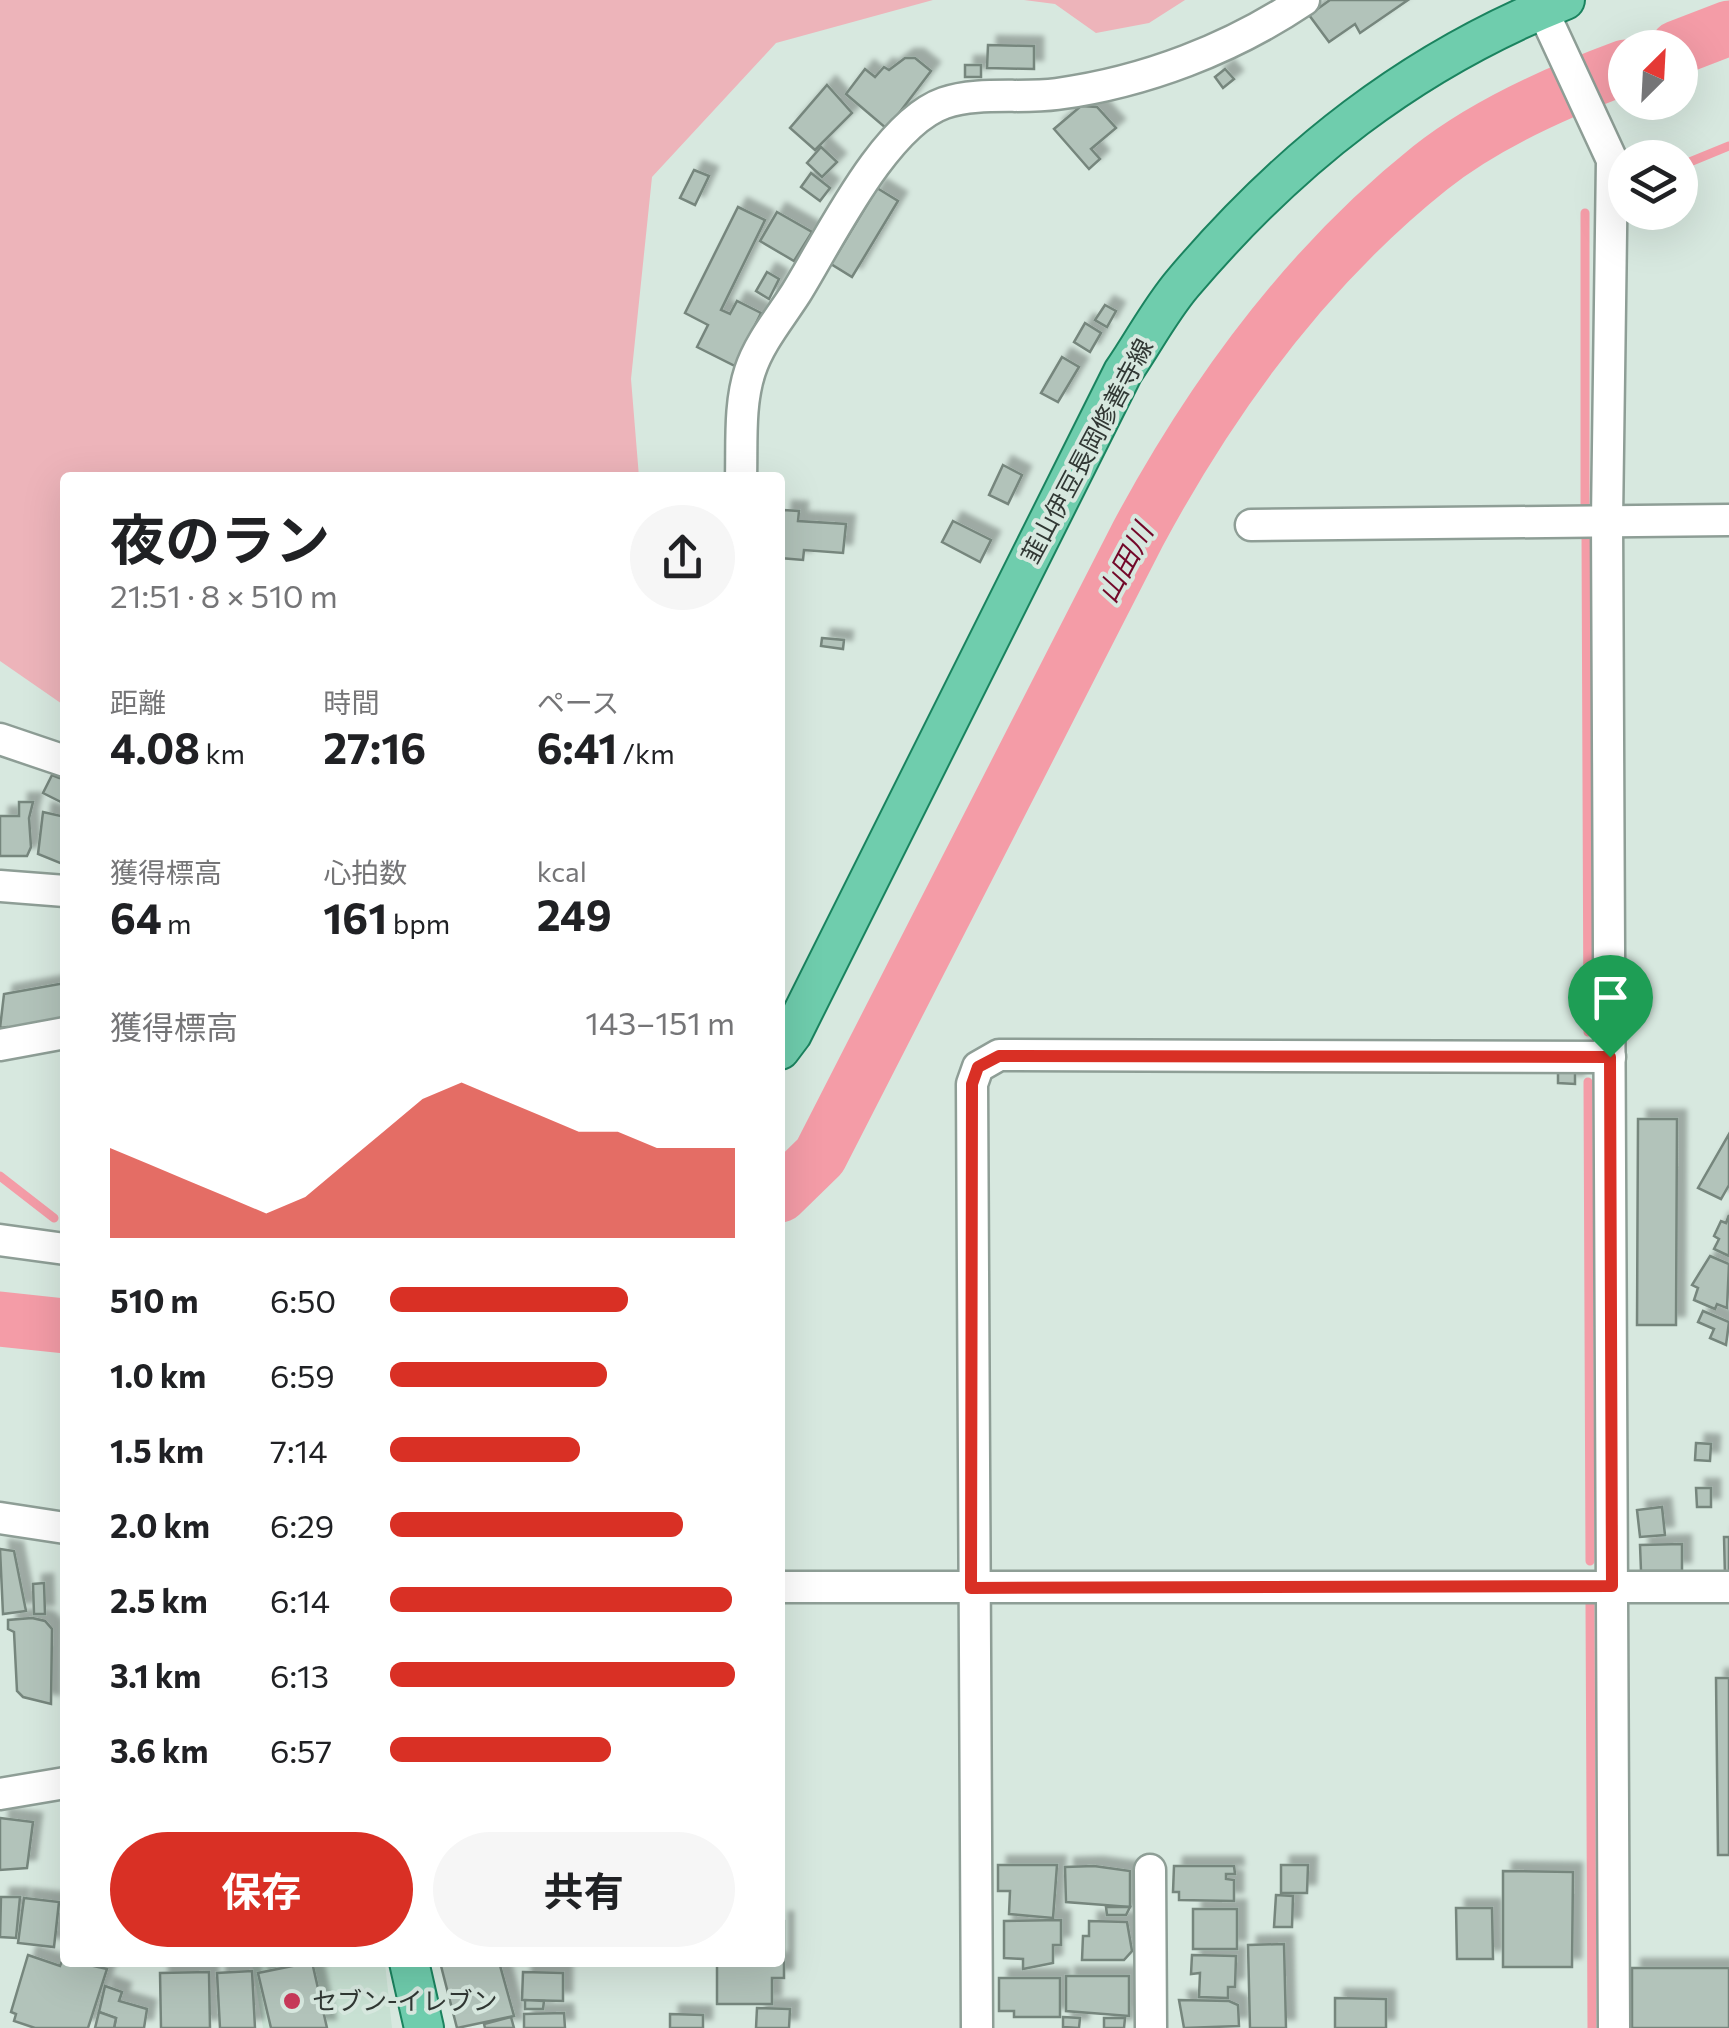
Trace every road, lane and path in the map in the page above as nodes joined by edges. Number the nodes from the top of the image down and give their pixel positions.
1 (1304, 0) edge
2 (1546, 3) edge
3 (741, 472) edge
4 (1607, 520) junction
5 (1729, 520) edge
6 (1251, 525) dead end
7 (0, 738) edge
8 (60, 760) edge
9 (0, 886) edge
10 (60, 891) edge
11 (60, 1033) edge
12 (785, 1043) edge
13 (0, 1044) edge
14 (1610, 1057) junction
15 (0, 1240) edge
16 (60, 1248) edge
17 (0, 1518) edge
18 (60, 1527) edge
19 (1612, 1586) junction
20 (785, 1587) edge
21 (1729, 1587) edge
22 (971, 1588) junction
23 (60, 1783) edge
24 (0, 1794) edge
25 (1150, 1870) dead end
26 (410, 1967) edge
27 (424, 2028) edge
28 (977, 2028) edge
29 (1150, 2028) edge
30 (1614, 2028) edge

1 - 3 street
2 - 4 street
2 - 12 main road, 韮山伊豆長岡修善寺線
4 - 5 street
4 - 6 street
4 - 14 street
7 - 8 street
9 - 10 street
11 - 13 street
14 - 19 street
14 - 22 street
15 - 16 street
17 - 18 street
19 - 21 street
19 - 22 street
19 - 30 street
20 - 22 street
22 - 28 street
23 - 24 street
25 - 29 street
26 - 27 main road

